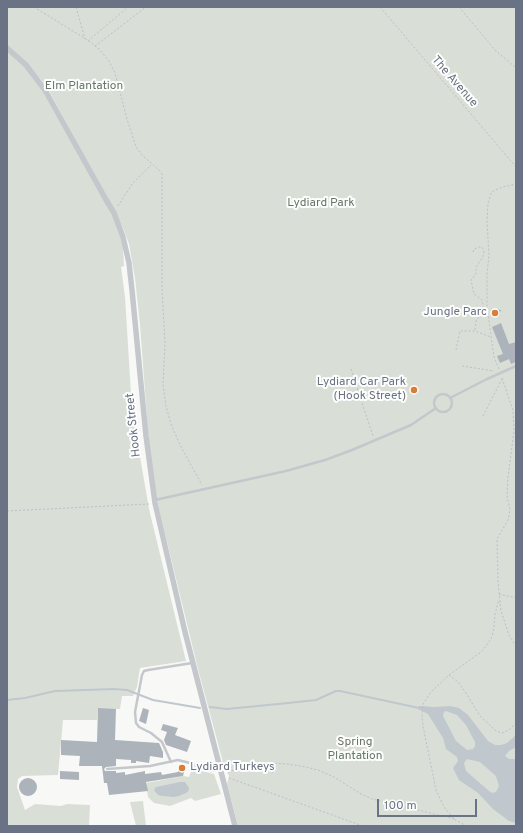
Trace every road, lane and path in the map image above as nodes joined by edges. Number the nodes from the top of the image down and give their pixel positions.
1 (34, 7) edge
2 (37, 7) edge
3 (76, 7) edge
4 (128, 7) edge
5 (146, 7) edge
6 (380, 7) edge
7 (459, 7) edge
8 (39, 9) junction
9 (86, 39) junction
10 (88, 41) junction
11 (95, 46) junction
12 (7, 48) edge
13 (516, 68) edge
14 (152, 164) junction
15 (516, 167) edge
16 (516, 184) edge
17 (114, 213) junction
18 (473, 252) dead end
19 (475, 331) junction
20 (491, 337) junction
21 (456, 350) dead end
22 (462, 366) dead end
23 (516, 366) edge
24 (351, 369) dead end
25 (500, 372) junction
26 (502, 379) junction
27 (450, 398) junction
28 (436, 408) junction
29 (483, 416) dead end
30 (374, 441) junction
31 (205, 490) junction
32 (155, 502) junction
33 (7, 512) edge
34 (499, 594) junction
35 (516, 598) edge
36 (499, 599) junction
37 (516, 646) edge
38 (193, 663) junction
39 (449, 675) junction
40 (516, 723) edge
41 (171, 762) junction
42 (107, 769) dead end
43 (222, 774) junction
44 (455, 820) junction
45 (235, 826) edge
46 (363, 826) edge
47 (467, 826) edge

1 - 8 path
2 - 8 path
3 - 9 path
4 - 10 path
5 - 11 path
6 - 15 path, The Avenue
7 - 13 path
8 - 9 path
9 - 10 path
10 - 11 path
11 - 14 path
12 - 17 street, Hook Street
14 - 17 path
14 - 31 path
16 - 20 path
17 - 32 street, Hook Street
18 - 19 path
19 - 20 path
19 - 21 path
20 - 25 path
22 - 25 path
23 - 25 lane
24 - 30 path
25 - 26 path
25 - 27 lane
26 - 29 path
26 - 34 path
27 - 28 lane
27 - 28 lane
28 - 30 lane
30 - 31 lane
31 - 32 lane
32 - 33 path
32 - 38 street, Hook Street
34 - 35 path
34 - 36 path
36 - 37 path
36 - 39 path
38 - 41 lane
38 - 43 street, Hook Street
39 - 40 path
39 - 44 path
41 - 42 lane
41 - 43 lane
43 - 44 path
43 - 45 street, Hook Street
43 - 46 path
44 - 47 path

